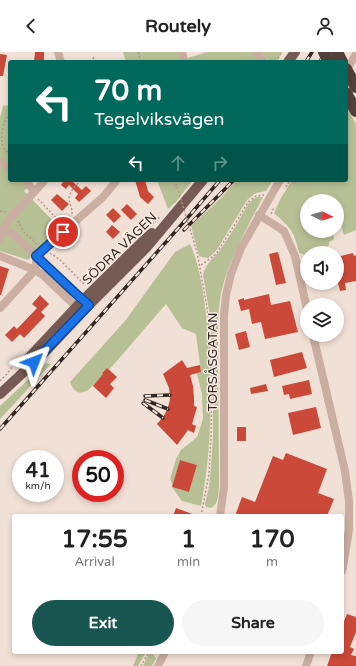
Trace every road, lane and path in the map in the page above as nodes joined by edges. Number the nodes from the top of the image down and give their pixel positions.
1 (256, 52) edge
2 (356, 54) edge
3 (93, 57) dead end
4 (94, 60) edge
5 (262, 60) edge
6 (348, 67) edge
7 (348, 74) edge
8 (356, 88) edge
9 (348, 98) edge
10 (356, 111) edge
11 (8, 116) edge
12 (0, 142) edge
13 (8, 152) edge
14 (27, 182) edge
15 (44, 182) edge
16 (79, 182) edge
17 (115, 182) edge
18 (176, 182) edge
19 (201, 182) edge
20 (279, 182) edge
21 (36, 194) junction
22 (270, 197) junction
23 (275, 206) dead end
24 (0, 212) edge
25 (12, 214) junction
26 (72, 215) dead end
27 (260, 215) junction
28 (267, 220) junction
29 (67, 222) dead end
30 (2, 229) edge
31 (0, 240) edge
32 (43, 249) junction
33 (0, 256) edge
34 (36, 256) junction
35 (200, 266) junction
36 (35, 270) junction
37 (85, 285) dead end
38 (305, 298) edge
39 (83, 306) junction
40 (0, 308) edge
41 (315, 342) edge
42 (0, 390) edge
43 (0, 394) edge
44 (201, 514) edge
45 (220, 514) edge
46 (344, 561) edge
47 (147, 654) edge
48 (163, 654) edge
49 (310, 654) edge
50 (141, 666) edge
51 (158, 666) edge
52 (306, 666) edge

1 - 5 street
2 - 6 street
3 - 4 path
7 - 8 highway, bridge
9 - 10 highway
11 - 12 path
12 - 13 path
14 - 21 street
15 - 21 street
16 - 26 path
17 - 32 street
18 - 35 path, bridge
19 - 39 main road, SÖDRA VÄGEN
20 - 22 street, TORSÅSGATAN
21 - 25 street
21 - 29 path
22 - 27 street, TORSÅSGATAN
22 - 35 path
23 - 28 path
24 - 25 path
25 - 30 street
25 - 32 path
27 - 28 street
27 - 45 street, TORSÅSGATAN
28 - 38 street
30 - 31 street
30 - 34 street
32 - 34 street
32 - 37 path
33 - 36 street
34 - 36 street
34 - 39 street
35 - 44 path
36 - 39 street
36 - 40 street
39 - 42 main road, SÖDRA VÄGEN
39 - 43 main road, SÖDRA VÄGEN
41 - 46 street
47 - 50 path
48 - 51 street
49 - 52 street

